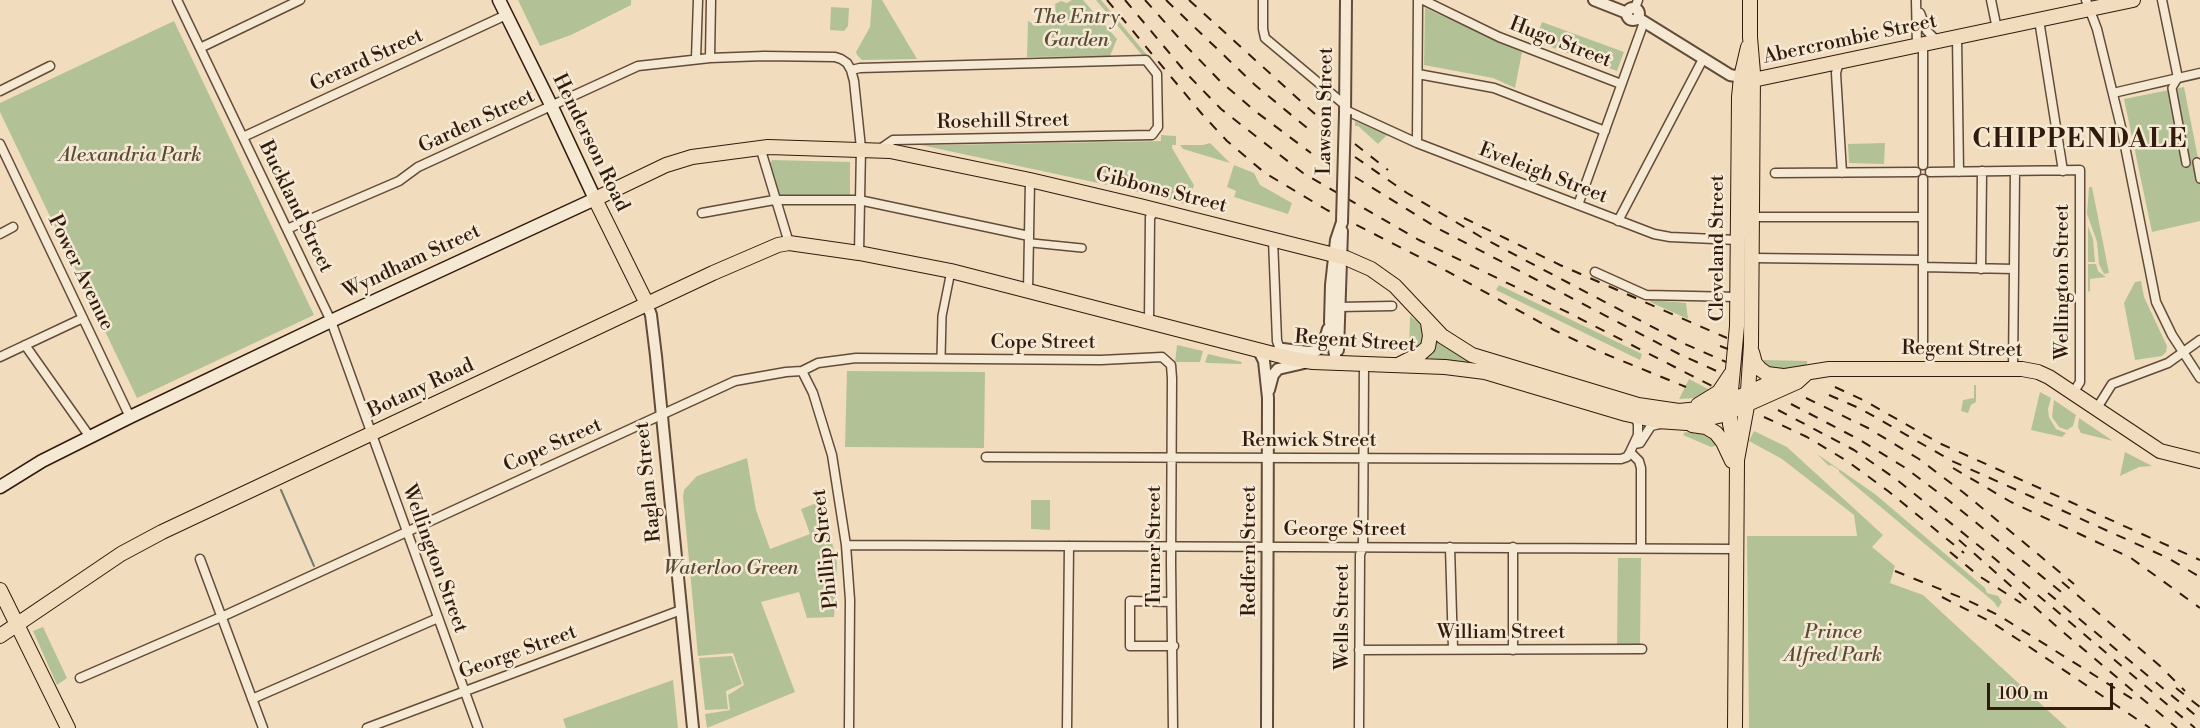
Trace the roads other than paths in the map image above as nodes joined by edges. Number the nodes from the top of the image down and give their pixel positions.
1 (177, 0) edge
2 (300, 0) edge
3 (499, 0) edge
4 (698, 0) edge
5 (711, 0) edge
6 (1263, 0) edge
7 (1346, 0) edge
8 (1420, 0) edge
9 (1594, 0) edge
10 (1750, 0) edge
11 (1991, 0) edge
12 (2133, 0) edge
13 (2162, 0) edge
14 (284, 3) edge
15 (1916, 4) edge
16 (2088, 5) edge
17 (1636, 12) edge
18 (506, 15) junction
19 (2039, 20) junction
20 (1997, 29) junction
21 (1957, 37) junction
22 (1937, 41) junction
23 (1920, 45) junction
24 (200, 48) junction
25 (710, 58) junction
26 (696, 59) junction
27 (1703, 59) junction
28 (1839, 62) junction
29 (50, 66) dead end
30 (851, 70) junction
31 (2200, 73) edge
32 (1418, 74) junction
33 (2178, 78) junction
34 (1747, 79) junction
35 (1621, 84) junction
36 (0, 91) edge
37 (2113, 93) junction
38 (551, 105) junction
39 (1345, 110) junction
40 (1739, 115) joint
41 (1605, 131) junction
42 (243, 137) junction
43 (1418, 143) junction
44 (0, 144) edge
45 (760, 147) junction
46 (861, 148) junction
47 (880, 150) junction
48 (2197, 162) dead end
49 (2186, 163) dead end
50 (1923, 165) junction
51 (1982, 171) junction
52 (2015, 171) junction
53 (2063, 171) junction
54 (1930, 172) junction
55 (1959, 172) junction
56 (1775, 173) dead end
57 (1842, 173) junction
58 (1919, 176) junction
59 (2200, 179) edge
60 (1030, 180) junction
61 (595, 199) junction
62 (774, 200) junction
63 (859, 200) junction
64 (1578, 206) junction
65 (1157, 210) junction
66 (702, 213) dead end
67 (1752, 217) junction
68 (1923, 217) junction
69 (1618, 221) junction
70 (13, 228) dead end
71 (287, 229) junction
72 (0, 234) edge
73 (1031, 239) junction
74 (1273, 239) junction
75 (1737, 240) junction
76 (789, 243) junction
77 (1082, 248) dead end
78 (860, 253) junction
79 (1338, 256) junction
80 (1752, 258) junction
81 (1923, 263) junction
82 (1981, 269) junction
83 (2014, 269) junction
84 (951, 271) junction
85 (1595, 272) dead end
86 (1028, 291) junction
87 (1737, 297) junction
88 (647, 304) junction
89 (1392, 306) dead end
90 (1339, 307) junction
91 (83, 318) junction
92 (331, 321) junction
93 (1149, 321) junction
94 (1330, 322) junction
95 (1428, 323) junction
96 (2200, 340) edge
97 (25, 345) junction
98 (1751, 347) junction
99 (1923, 347) dead end
100 (1270, 351) junction
101 (2183, 353) junction
102 (0, 357) edge
103 (941, 358) junction
104 (1313, 362) junction
105 (1336, 362) junction
106 (1364, 363) junction
107 (1171, 365) joint
108 (1396, 365) junction
109 (1734, 366) junction
110 (2197, 366) edge
111 (2013, 369) junction
112 (802, 372) junction
113 (1807, 373) junction
114 (1785, 376) junction
115 (2200, 378) edge
116 (2073, 393) junction
117 (1268, 398) junction
118 (1747, 399) junction
119 (1730, 407) junction
120 (2097, 408) junction
121 (661, 415) junction
122 (130, 417) junction
123 (1635, 417) junction
124 (1673, 419) junction
125 (371, 434) junction
126 (90, 437) junction
127 (1632, 448) junction
128 (986, 457) dead end
129 (1364, 457) junction
130 (1172, 458) junction
131 (1269, 458) junction
132 (1737, 460) junction
133 (2200, 461) edge
134 (1737, 480) junction
135 (0, 487) edge
136 (406, 531) junction
137 (846, 545) junction
138 (1069, 546) junction
139 (1171, 546) junction
140 (1363, 546) junction
141 (1268, 547) junction
142 (1450, 547) junction
143 (1513, 547) junction
144 (1641, 547) junction
145 (1736, 549) junction
146 (200, 559) dead end
147 (0, 590) edge
148 (1172, 602) junction
149 (681, 610) junction
150 (221, 617) junction
151 (438, 618) junction
152 (16, 623) junction
153 (0, 631) edge
154 (0, 636) edge
155 (1174, 646) junction
156 (1452, 649) junction
157 (1642, 649) dead end
158 (1359, 650) junction
159 (1513, 650) junction
160 (80, 678) dead end
161 (464, 691) junction
162 (252, 699) junction
163 (65, 728) edge
164 (262, 728) edge
165 (368, 728) edge
166 (478, 728) edge
167 (693, 728) edge
168 (849, 728) edge
169 (1067, 728) edge
170 (1173, 728) edge
171 (1267, 728) edge
172 (1359, 728) edge
173 (1735, 728) edge

1 - 24 street, Buckland Street
2 - 14 street
3 - 18 main road, Henderson Road
4 - 26 street
5 - 25 street
6 - 39 street, Eveleigh Street
7 - 39 street, Lawson Street
8 - 32 street
8 - 35 street, Hugo Street
9 - 17 street, Abercrombie Street
10 - 34 main road, Cleveland Street
11 - 20 street
12 - 16 main road, Abercrombie Street
13 - 33 street
14 - 24 street
15 - 22 street
15 - 23 street
16 - 19 main road, Abercrombie Street
16 - 37 street
17 - 27 street, Abercrombie Street
17 - 35 street
18 - 38 main road, Henderson Road
18 - 42 street, Gerard Street
19 - 20 main road, Abercrombie Street
19 - 53 street
20 - 21 main road, Abercrombie Street
21 - 22 main road, Abercrombie Street
21 - 55 street
22 - 23 main road, Abercrombie Street
23 - 28 main road, Abercrombie Street
23 - 50 street
24 - 42 street, Buckland Street
25 - 26 street, Garden Street
25 - 30 street, Garden Street
26 - 38 street, Garden Street
27 - 34 street, Abercrombie Street
27 - 69 street
28 - 34 main road, Abercrombie Street
28 - 57 street
29 - 36 street
30 - 46 street
30 - 47 street, Rosehill Street
31 - 33 street
32 - 41 street
32 - 43 street
33 - 37 street
33 - 49 street
34 - 40 main road, Abercrombie Street
34 - 67 main road, Cleveland Street
35 - 41 street
37 - 101 street
38 - 61 main road, Henderson Road
38 - 71 street, Garden Street
39 - 43 street, Eveleigh Street
39 - 79 street, Lawson Street, bridge
40 - 75 main road, Cleveland Street
41 - 64 street
42 - 71 street, Buckland Street
43 - 64 street, Eveleigh Street
44 - 91 street, Power Avenue
45 - 46 main road, Wyndham Street
45 - 61 main road, Wyndham Street
45 - 62 street
46 - 47 main road, Gibbons Street
46 - 63 street
47 - 60 main road, Gibbons Street
48 - 59 street
50 - 54 street
50 - 58 street
51 - 52 street
51 - 55 street
51 - 82 street
52 - 53 street
52 - 83 street
53 - 116 street, Wellington Street
54 - 55 street
54 - 58 street
56 - 57 street
57 - 58 street
58 - 68 street
60 - 65 main road, Gibbons Street
60 - 73 street
61 - 88 main road, Henderson Road
61 - 92 main road, Wyndham Street
62 - 63 street
62 - 66 street
62 - 76 street
63 - 73 street
63 - 78 street
64 - 69 street, Eveleigh Street
65 - 74 main road, Gibbons Street
65 - 93 street
67 - 68 street
67 - 80 main road, Cleveland Street
68 - 81 street
69 - 75 street, Eveleigh Street
70 - 72 street
71 - 92 street, Buckland Street
73 - 77 street
73 - 86 street
74 - 79 main road, Gibbons Street
74 - 100 street, Redfern Street
75 - 87 main road, Cleveland Street
76 - 78 main road, Botany Road
76 - 88 main road, Botany Road
78 - 84 main road, Regent Street
79 - 90 street
79 - 94 street
79 - 95 main road, Gibbons Street
80 - 81 street
80 - 98 main road, Cleveland Street
81 - 82 street
81 - 99 street
82 - 83 street
83 - 111 street
84 - 86 main road, Regent Street
84 - 103 street
85 - 87 street
86 - 93 main road, Regent Street
87 - 109 main road, Cleveland Street
88 - 121 street, Raglan Street
88 - 125 main road, Botany Road
89 - 90 street
90 - 105 street
91 - 97 street
91 - 122 street, Power Avenue
92 - 122 main road, Wyndham Street
92 - 125 street, Buckland Street
93 - 100 main road, Regent Street
94 - 100 street
94 - 105 street
95 - 108 main road
95 - 124 main road, Regent Street
96 - 101 street
97 - 102 street
97 - 126 street
98 - 114 main road
98 - 118 main road, Cleveland Street
100 - 104 main road, Regent Street
100 - 117 street, Redfern Street
101 - 110 street
101 - 120 street
103 - 107 street, Cope Street
103 - 112 street, Cope Street
104 - 105 main road, Regent Street
104 - 117 street
105 - 106 main road, Regent Street
106 - 108 main road, Regent Street
106 - 129 street, Wells Street
107 - 130 street, Turner Street
108 - 123 main road, Regent Street
109 - 119 main road, Cleveland Street
109 - 124 main road
110 - 115 street
111 - 113 main road, Regent Street
111 - 116 main road, Regent Street
112 - 121 street, Cope Street
112 - 137 street, Phillip Street
113 - 114 main road, Regent Street
113 - 118 main road, Regent Street
114 - 118 main road, Regent Street
116 - 120 main road, Regent Street
117 - 131 street, Redfern Street
118 - 119 main road, Regent Street
118 - 132 main road, Cleveland Street
119 - 124 main road, Regent Street
119 - 132 main road, Cleveland Street
120 - 133 main road, Regent Street
121 - 136 street, Cope Street
121 - 149 street, Raglan Street
122 - 126 main road, Wyndham Street
123 - 124 main road, Regent Street
123 - 127 street
124 - 127 street
124 - 134 main road
125 - 136 street, Wellington Street
125 - 152 main road, Botany Road
126 - 135 main road, Wyndham Street
127 - 129 street, Renwick Street
127 - 144 street
128 - 130 street, Renwick Street
129 - 131 street, Renwick Street
129 - 140 street, Wells Street
130 - 131 street, Renwick Street
130 - 139 street, Turner Street
131 - 141 street, Redfern Street
132 - 134 main road, Cleveland Street
134 - 145 main road, Cleveland Street
136 - 150 street, Cope Street
136 - 151 street, Wellington Street
137 - 138 street, George Street
137 - 168 street, Phillip Street
138 - 139 street, George Street
138 - 169 street
139 - 141 street, George Street
139 - 148 street, Turner Street
140 - 141 street, George Street
140 - 142 street, George Street
140 - 158 street, Wells Street
141 - 171 street, Redfern Street
142 - 143 street, George Street
142 - 156 street
143 - 144 street, George Street
143 - 159 street
144 - 145 street, George Street
145 - 173 main road, Cleveland Street
146 - 150 street
147 - 152 main road
148 - 155 street, Turner Street
148 - 155 street
149 - 161 street, George Street
149 - 167 street, Raglan Street
150 - 160 street, Cope Street
150 - 162 street
151 - 161 street, Wellington Street
151 - 162 street
152 - 153 main road, Botany Road
152 - 154 main road, Botany Road
152 - 163 main road
155 - 170 street, Turner Street
156 - 158 street, William Street
156 - 159 street, William Street
157 - 159 street, William Street
158 - 172 street, Wells Street
161 - 165 street, George Street
161 - 166 street, Wellington Street
162 - 164 street

